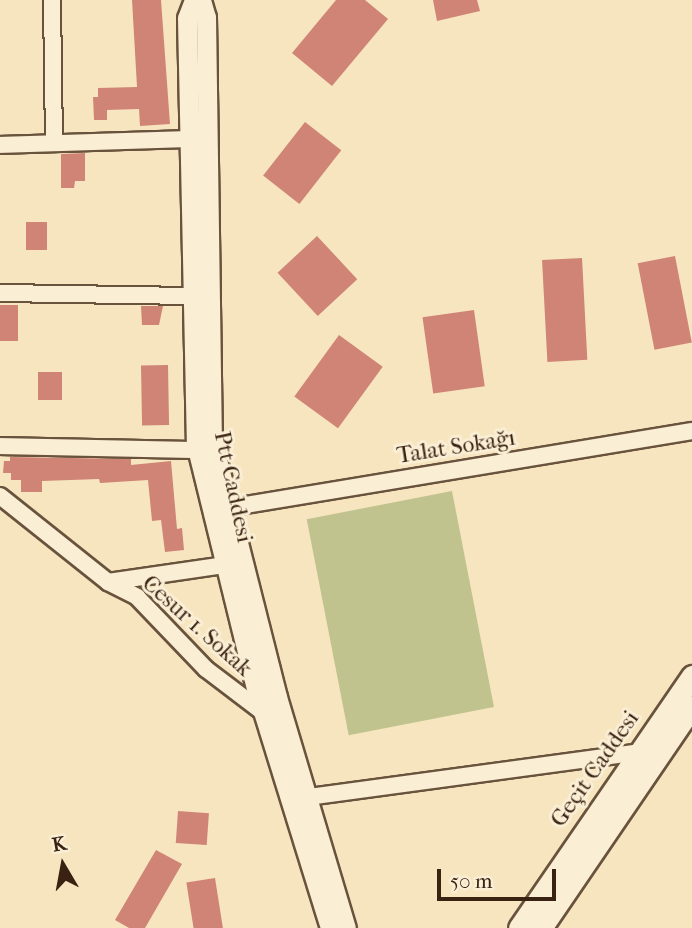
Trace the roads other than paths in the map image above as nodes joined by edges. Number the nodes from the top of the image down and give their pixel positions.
1 (52, 0) edge
2 (194, 0) edge
3 (201, 0) edge
4 (189, 139) junction
5 (54, 142) junction
6 (0, 145) edge
7 (0, 293) edge
8 (192, 296) junction
9 (692, 431) edge
10 (0, 446) edge
11 (197, 450) junction
12 (0, 496) edge
13 (228, 508) junction
14 (224, 565) junction
15 (108, 582) junction
16 (692, 676) edge
17 (692, 707) edge
18 (264, 713) junction
19 (639, 752) junction
20 (308, 797) junction
21 (330, 928) edge
22 (346, 928) edge
23 (519, 928) edge
24 (541, 928) edge

1 - 5 street
2 - 4 street, Ptt Caddesi
3 - 13 street, Ptt Caddesi
4 - 5 street
4 - 8 street, Ptt Caddesi
5 - 6 street
7 - 8 street
8 - 11 street, Ptt Caddesi
9 - 13 street, Talat Sokağı
10 - 11 street
11 - 14 street, Ptt Caddesi
12 - 15 street, Cesur 1. Sokak
13 - 20 street, Ptt Caddesi
14 - 15 street
14 - 18 street, Ptt Caddesi
15 - 18 street, Cesur 1. Sokak
16 - 19 main road, Geçit Caddesi
17 - 24 main road, Geçit Caddesi
18 - 21 street, Ptt Caddesi
19 - 20 street
19 - 23 main road, Geçit Caddesi
20 - 22 street, Ptt Caddesi

